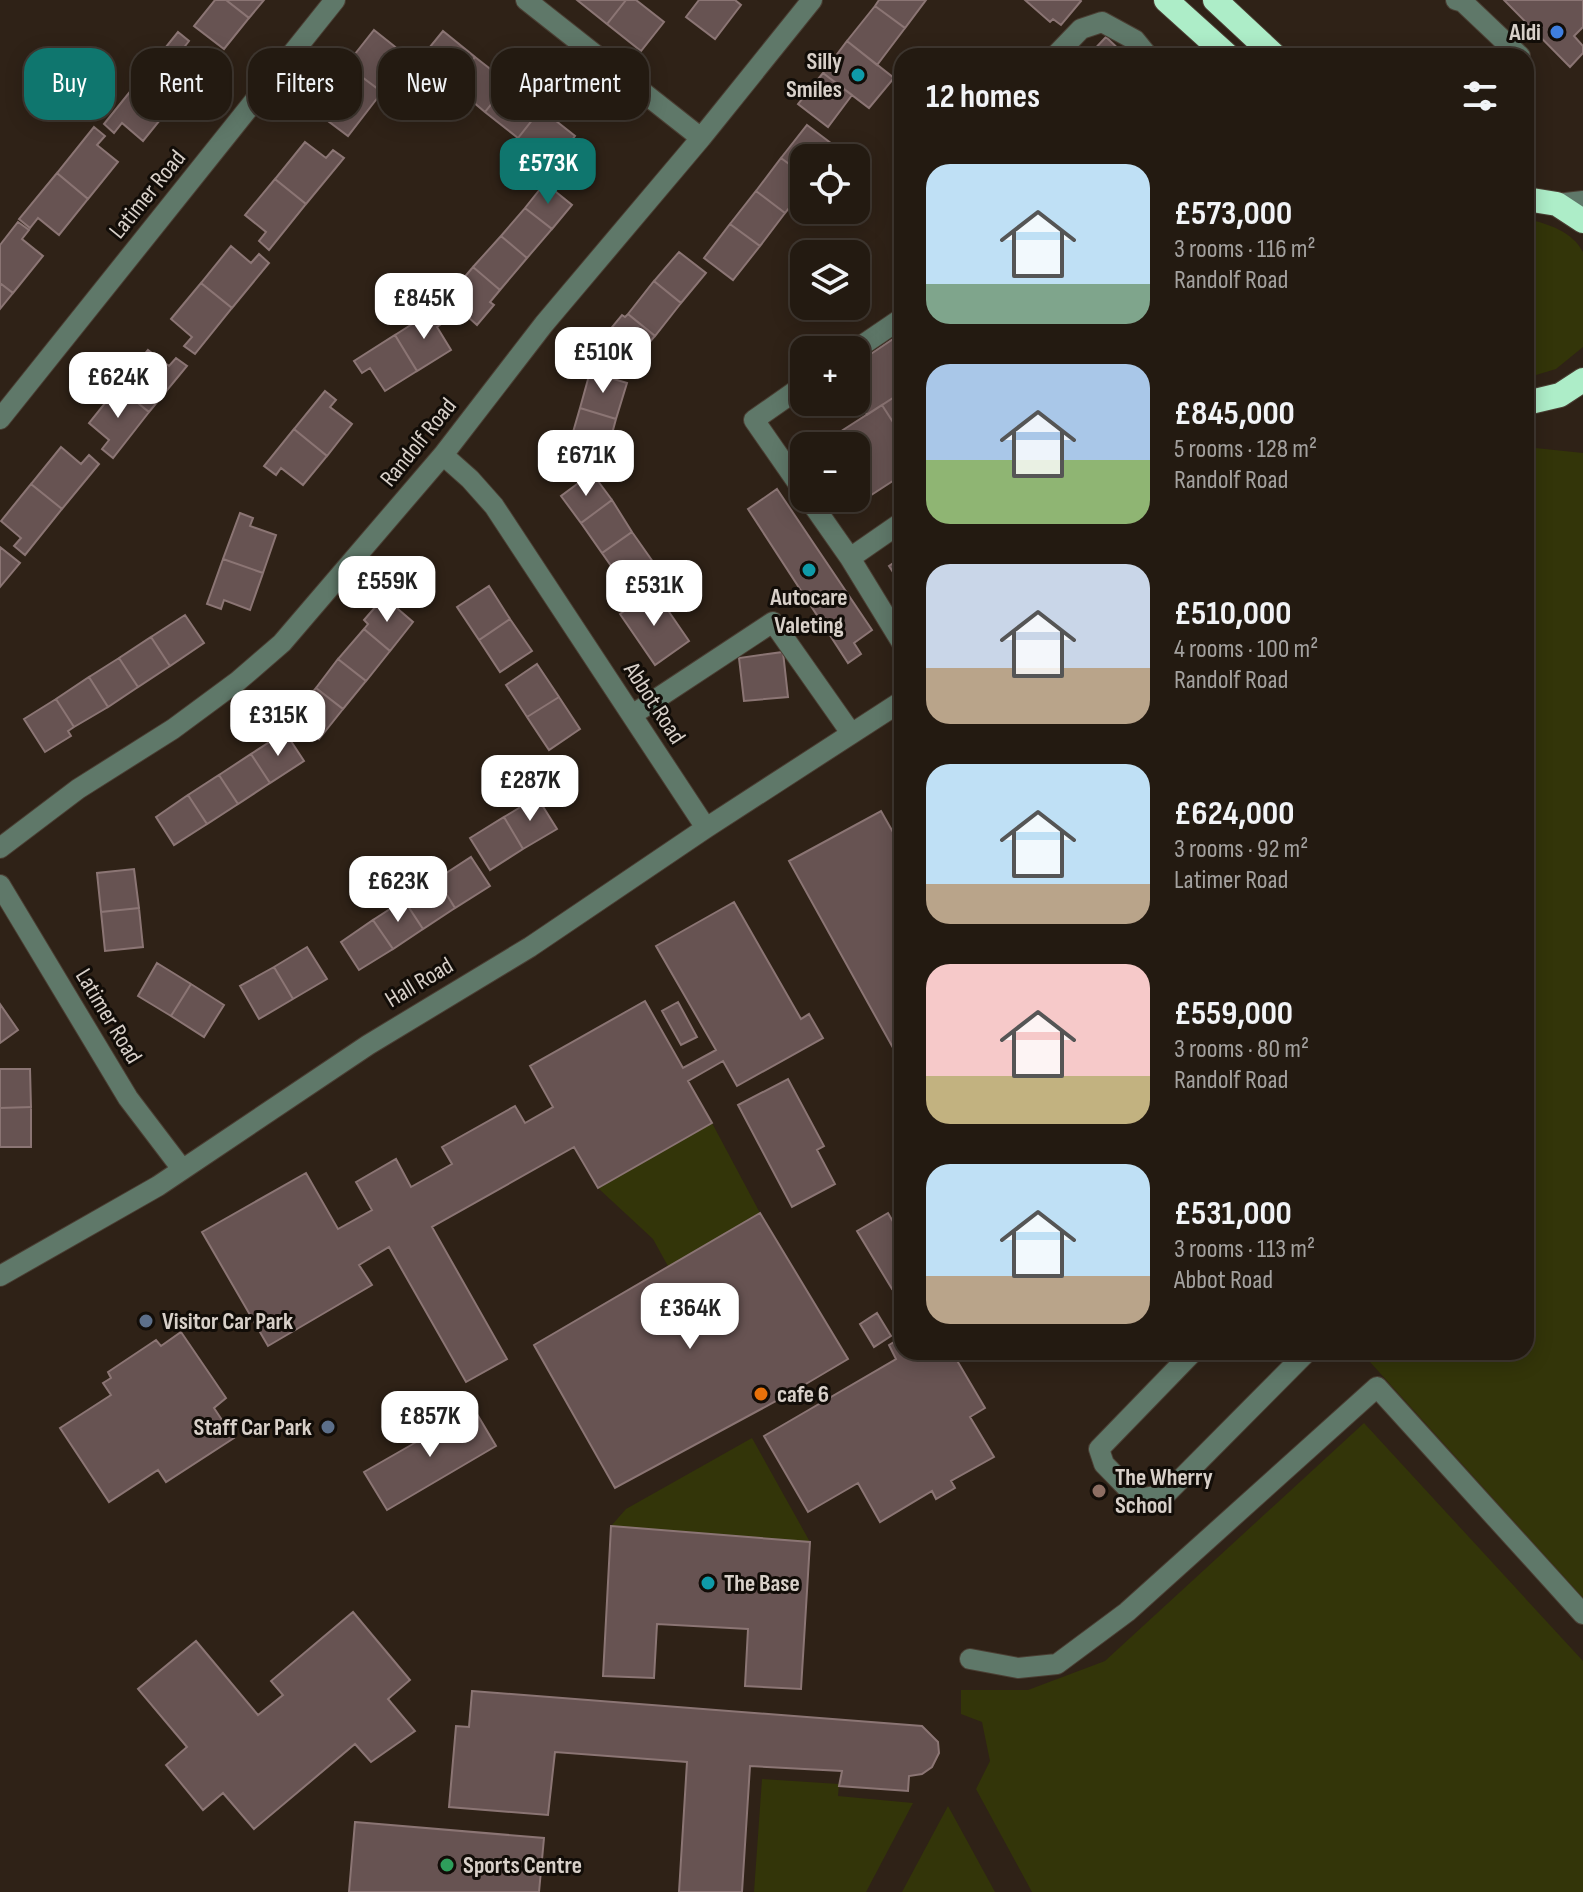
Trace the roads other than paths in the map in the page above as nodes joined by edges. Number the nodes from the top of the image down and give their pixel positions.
1 (335, 0) edge
2 (526, 0) edge
3 (812, 0) edge
4 (1166, 0) edge
5 (1215, 0) edge
6 (1456, 0) edge
7 (1063, 48) edge
8 (1142, 48) edge
9 (1219, 48) edge
10 (1266, 48) edge
11 (1511, 48) edge
12 (701, 138) junction
13 (1534, 200) edge
14 (1583, 201) edge
15 (1557, 204) junction
16 (1583, 221) edge
17 (894, 323) edge
18 (870, 340) edge
19 (1583, 380) edge
20 (790, 395) edge
21 (1572, 399) edge
22 (1534, 402) edge
23 (0, 419) edge
24 (443, 455) junction
25 (790, 472) edge
26 (818, 512) edge
27 (894, 528) edge
28 (850, 558) junction
29 (894, 630) edge
30 (894, 706) edge
31 (632, 715) junction
32 (851, 733) junction
33 (706, 828) junction
34 (0, 848) edge
35 (0, 885) edge
36 (182, 1169) junction
37 (0, 1276) edge
38 (1185, 1360) edge
39 (1299, 1360) edge
40 (1583, 1614) edge
41 (970, 1659) dead end

1 - 23 street, Latimer Road
2 - 12 street
3 - 12 street, Randolf Road
4 - 9 highway
5 - 10 highway
6 - 11 street
7 - 8 street
12 - 24 street, Randolf Road
13 - 15 highway
14 - 15 street
15 - 16 highway
17 - 18 street
19 - 21 highway
20 - 25 street
21 - 22 highway
24 - 31 street, Abbot Road
24 - 34 street, Randolf Road
26 - 28 street
27 - 28 street
28 - 29 street
30 - 32 street, Hall Road
31 - 32 street
31 - 33 street, Abbot Road
32 - 33 street, Hall Road
33 - 36 street, Hall Road
35 - 36 street, Latimer Road
36 - 37 street, Hall Road
38 - 39 street
40 - 41 street

